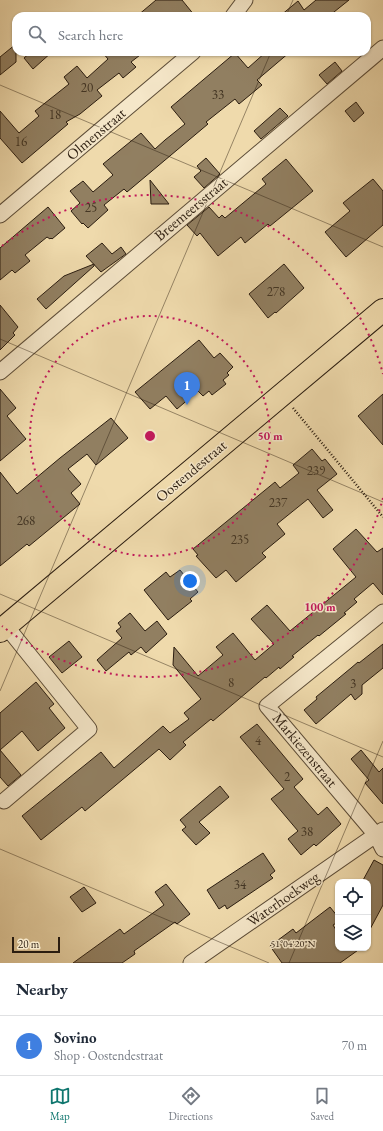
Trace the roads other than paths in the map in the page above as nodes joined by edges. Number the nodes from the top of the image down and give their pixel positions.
1 (245, 0) edge
2 (236, 12) edge
3 (383, 48) edge
4 (188, 56) edge
5 (0, 215) edge
6 (383, 310) edge
7 (0, 372) edge
8 (383, 612) edge
9 (3, 629) edge
10 (4, 801) dead end
11 (379, 833) edge
12 (383, 849) edge
13 (191, 963) edge

1 - 2 street
3 - 7 street, Breemeersstraat
4 - 5 street, Olmenstraat
6 - 9 main road, Oostendestraat
8 - 11 street, Markiezenstraat
9 - 10 street
11 - 12 street
11 - 13 street, Waterhoekweg

